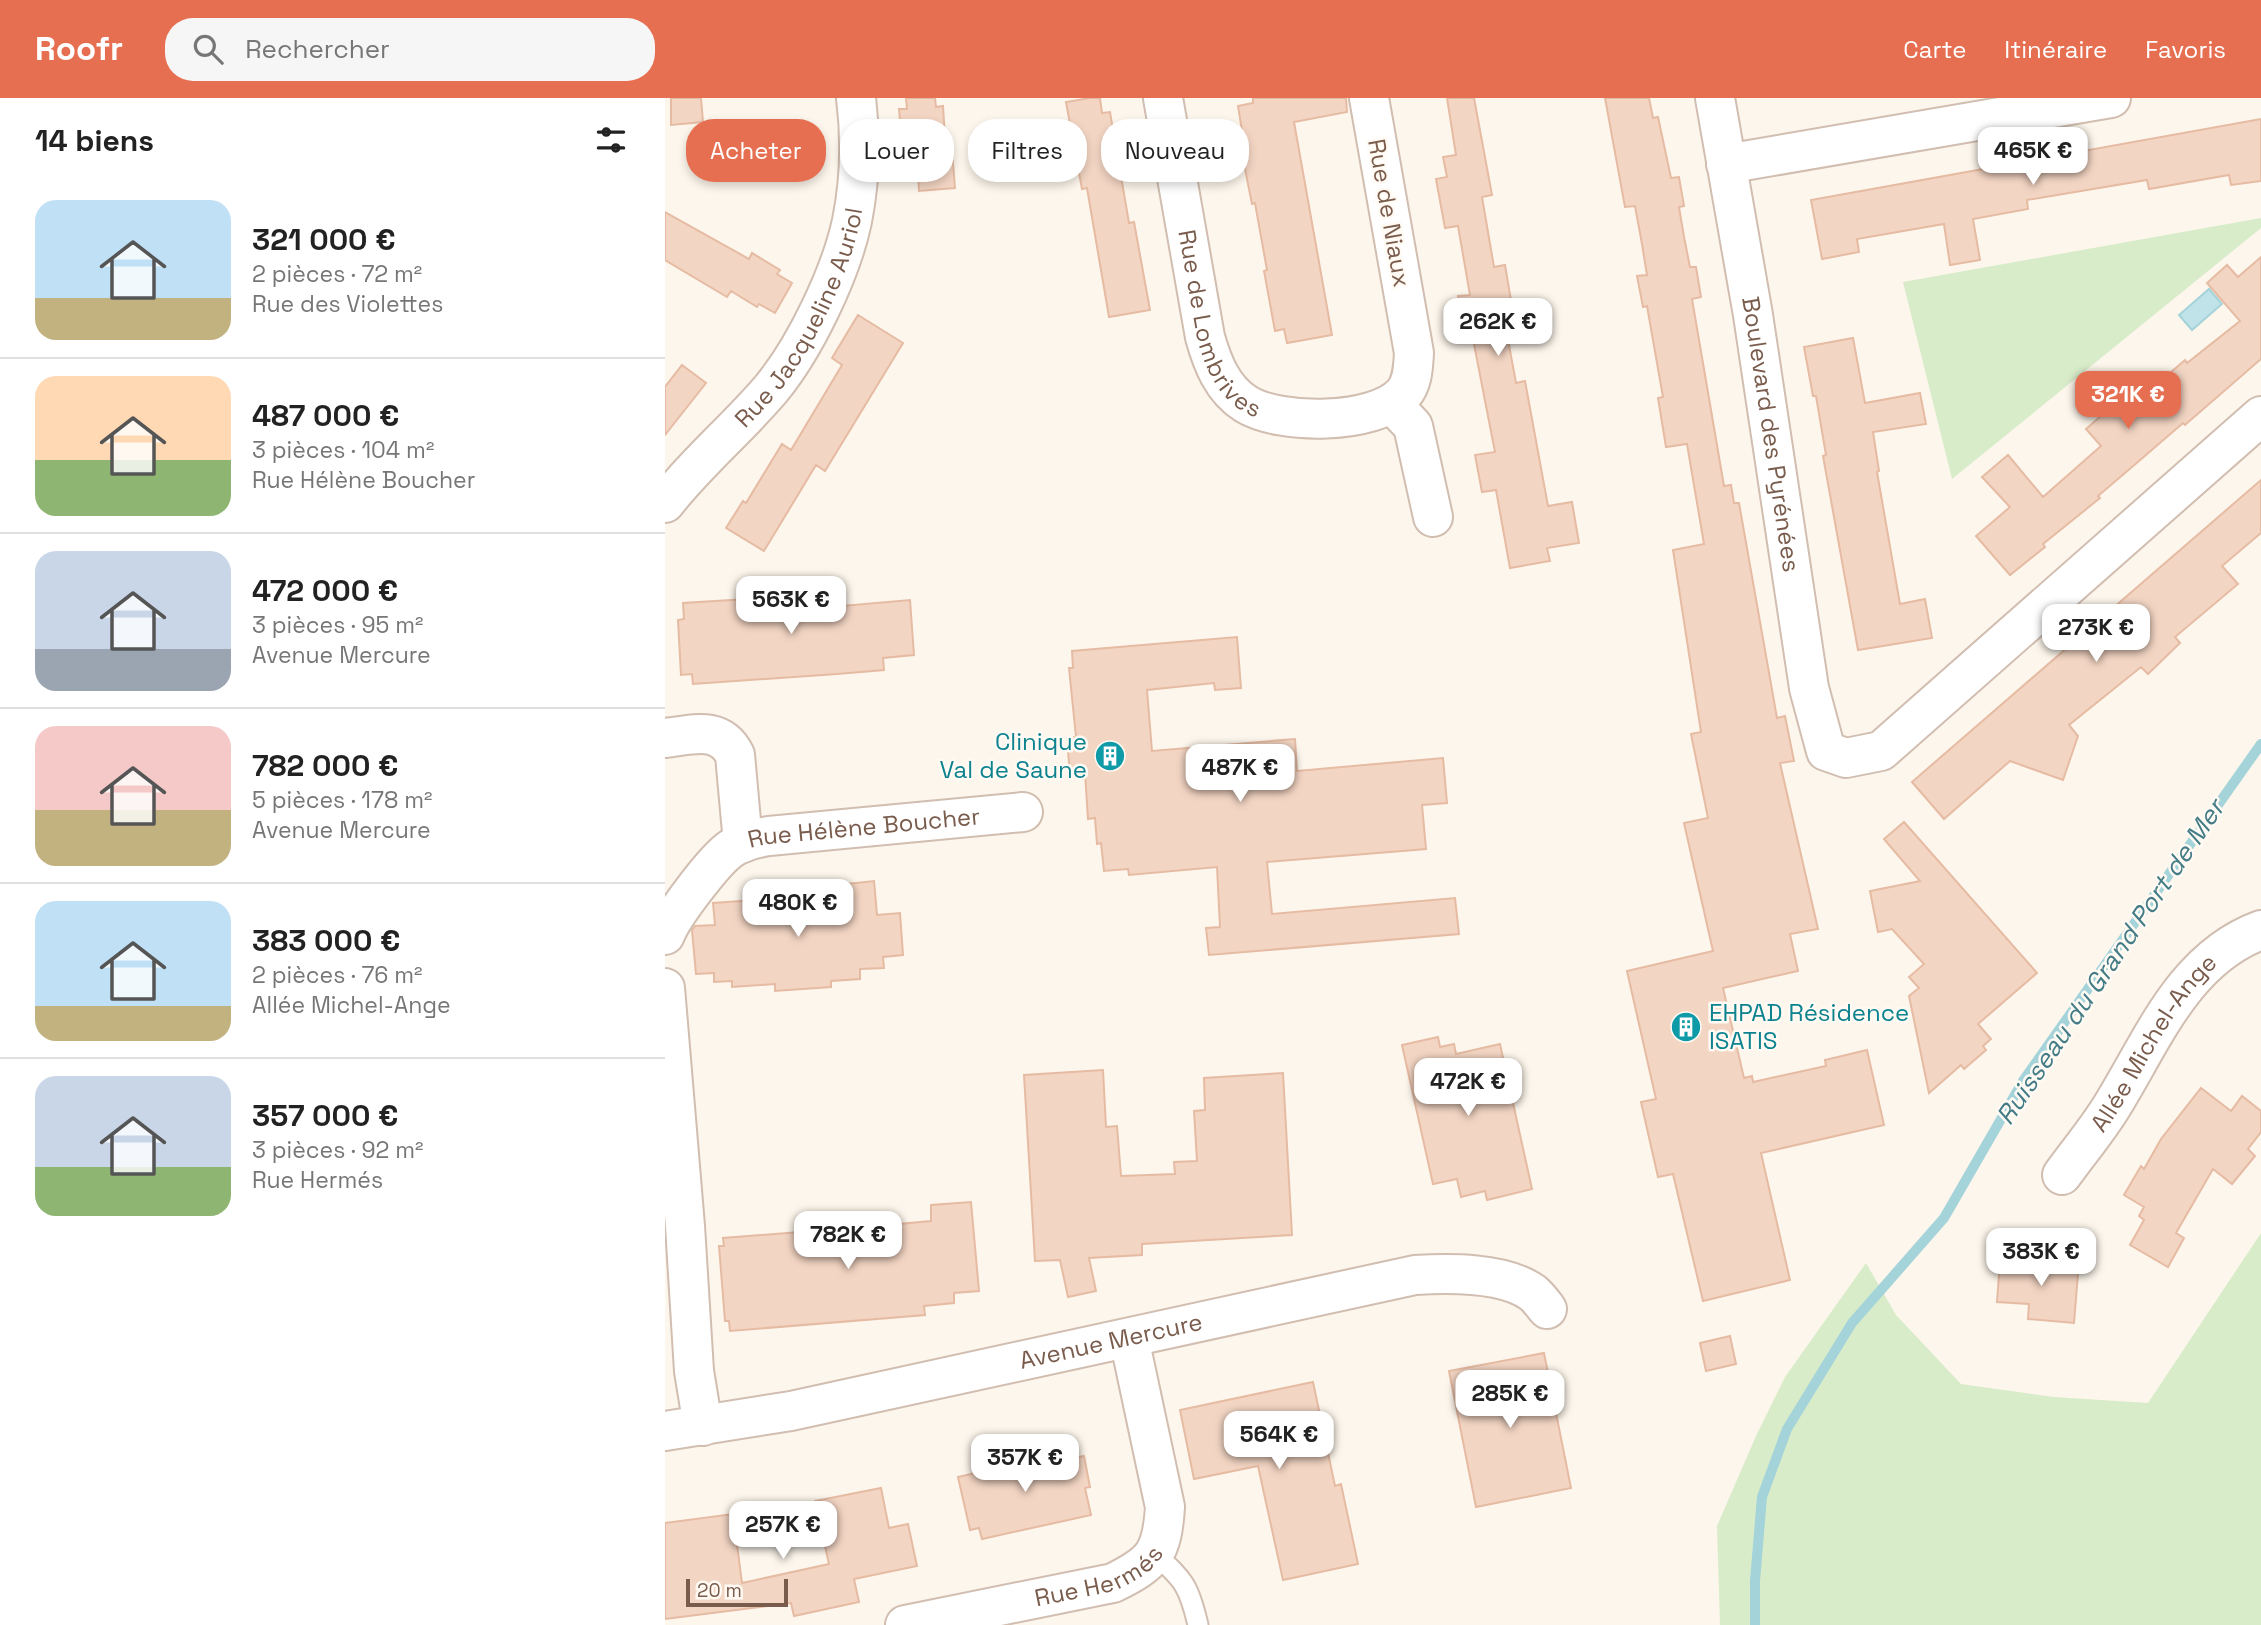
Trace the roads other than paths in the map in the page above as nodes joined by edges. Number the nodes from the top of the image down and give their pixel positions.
1 (856, 98) edge
2 (1163, 98) edge
3 (1369, 98) edge
4 (1715, 98) edge
5 (2111, 98) edge
6 (1727, 164) junction
7 (1392, 404) junction
8 (2261, 416) edge
9 (665, 503) edge
10 (1433, 517) dead end
11 (665, 738) edge
12 (1023, 812) dead end
13 (743, 843) junction
14 (668, 921) edge
15 (2261, 930) edge
16 (665, 988) edge
17 (2062, 1175) dead end
18 (675, 1227) edge
19 (1547, 1309) dead end
20 (1129, 1338) junction
21 (703, 1426) junction
22 (665, 1431) edge
23 (1155, 1554) junction
24 (905, 1625) edge
25 (1198, 1625) edge

1 - 9 street, Rue Jacqueline Auriol
2 - 7 street, Rue de Lombrives
3 - 7 street, Rue de Niaux
4 - 6 street, Boulevard des Pyrénées
5 - 6 street
6 - 8 street, Boulevard des Pyrénées
7 - 10 street
11 - 13 street
12 - 13 street, Rue Hélène Boucher
13 - 14 street, Rue Hélène Boucher
15 - 17 street, Allée Michel-Ange
16 - 18 street
18 - 21 street
19 - 20 street, Avenue Mercure
20 - 21 street, Avenue Mercure
20 - 23 street, Rue Hermés
21 - 22 street, Avenue Mercure
23 - 24 street, Rue Hermés
23 - 25 lane

